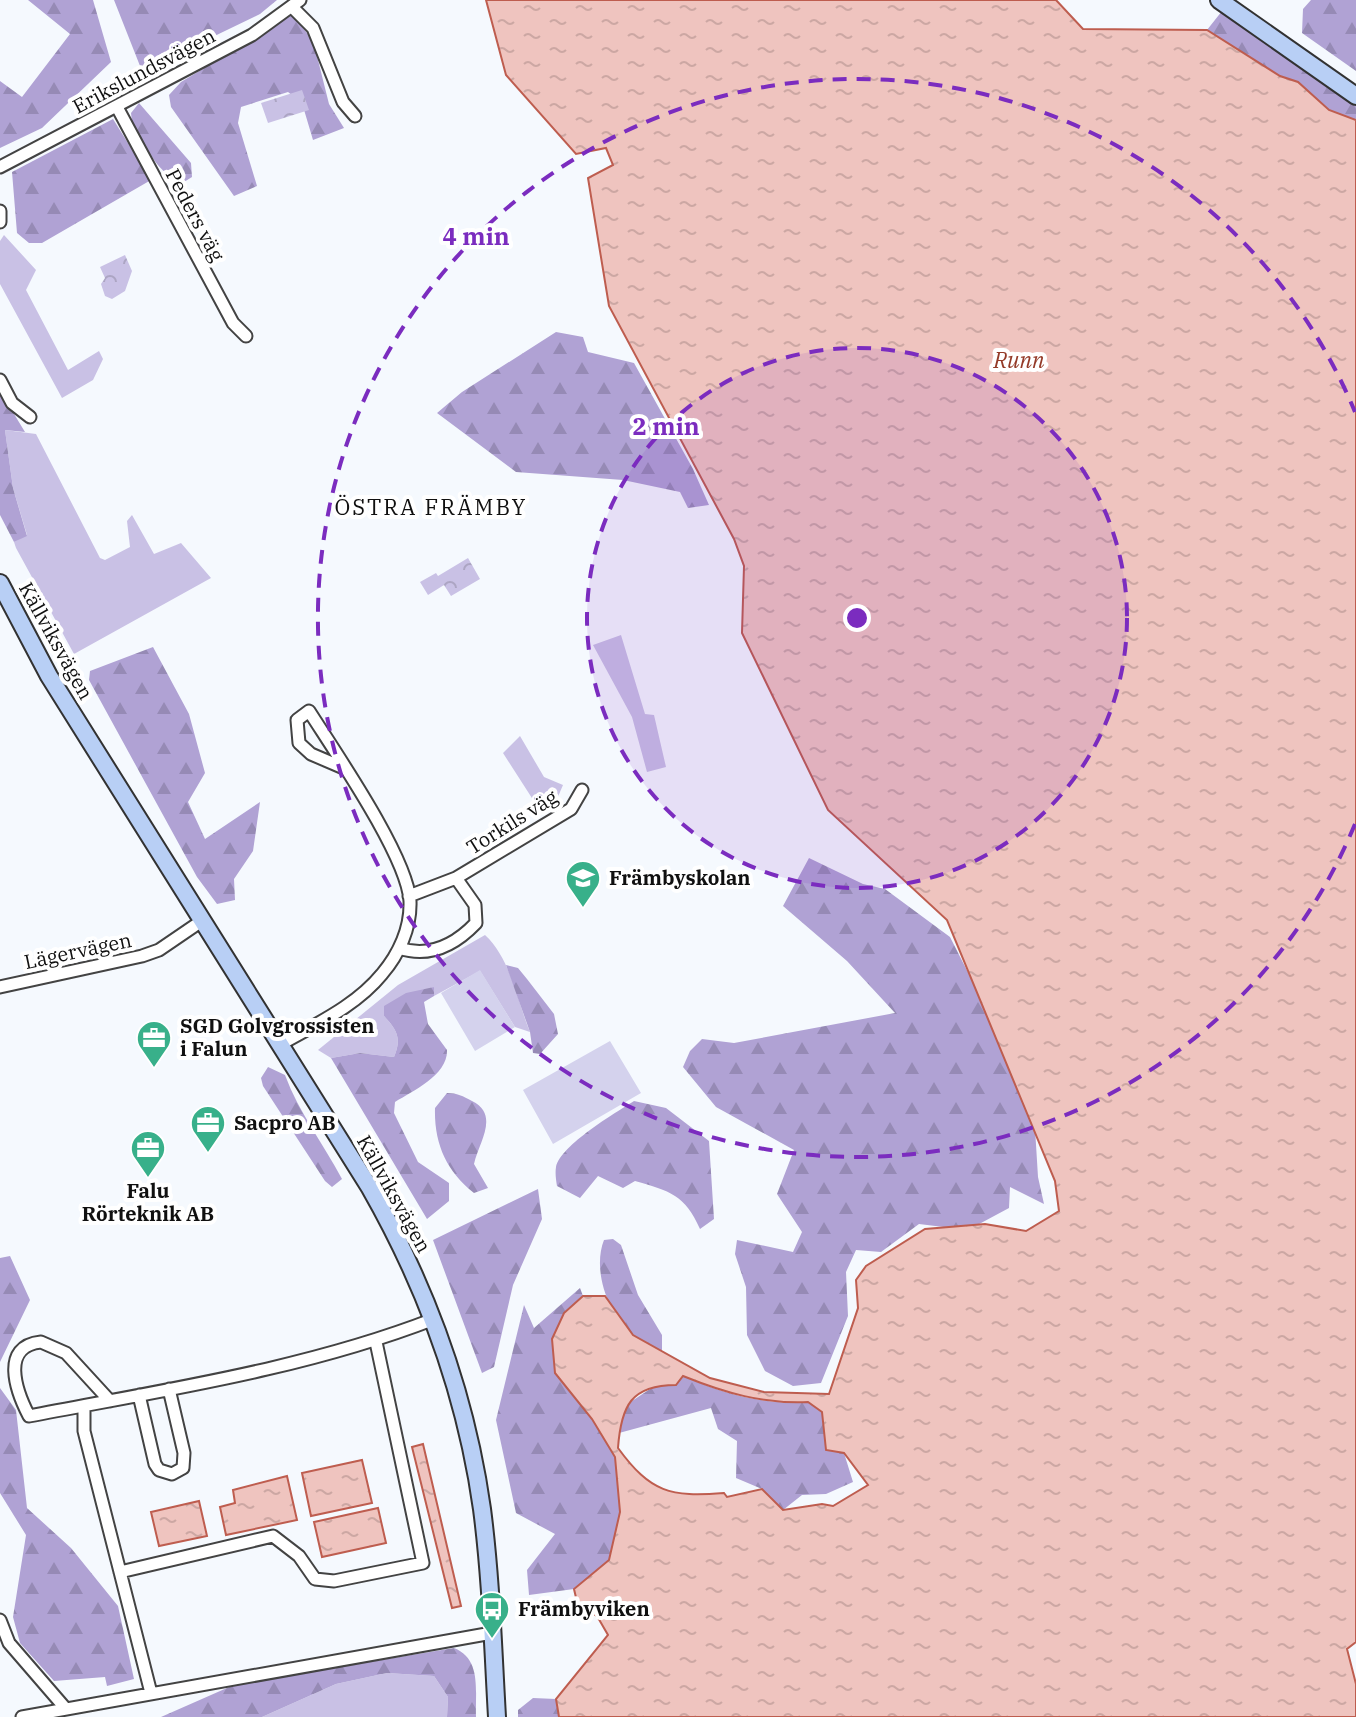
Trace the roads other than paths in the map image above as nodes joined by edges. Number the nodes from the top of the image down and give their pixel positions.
1 (1219, 0) edge
2 (296, 4) edge
3 (1356, 96) edge
4 (117, 107) junction
5 (355, 116) dead end
6 (0, 167) edge
7 (0, 211) edge
8 (0, 222) edge
9 (246, 336) dead end
10 (0, 380) edge
11 (30, 417) dead end
12 (0, 583) edge
13 (346, 769) junction
14 (582, 790) dead end
15 (456, 878) junction
16 (409, 896) junction
17 (203, 920) junction
18 (399, 948) junction
19 (0, 987) edge
20 (281, 1044) junction
21 (434, 1319) junction
22 (376, 1342) junction
23 (169, 1389) junction
24 (139, 1395) junction
25 (110, 1401) junction
26 (84, 1406) junction
27 (120, 1572) junction
28 (0, 1620) edge
29 (492, 1633) junction
30 (151, 1693) junction
31 (90, 1704) junction
32 (66, 1709) junction
33 (22, 1717) edge
34 (82, 1717) edge
35 (497, 1717) edge

1 - 3 street
2 - 4 street, Erikslundsvägen
2 - 5 street
4 - 6 street, Erikslundsvägen
4 - 9 street, Peders väg
7 - 8 street
10 - 11 street
12 - 17 street, Källviksvägen
13 - 13 street
13 - 16 street
14 - 15 street, Torkils väg
15 - 16 street, Torkils väg
15 - 18 street, Torkils väg
16 - 18 street
17 - 19 street, Lägervägen
17 - 20 street, Källviksvägen
18 - 20 street
20 - 21 street, Källviksvägen
21 - 22 street
21 - 29 street, Källviksvägen
22 - 23 street
22 - 27 street
23 - 24 street
23 - 24 street
24 - 25 street
25 - 26 street
25 - 26 street
26 - 27 street
27 - 30 street
28 - 32 street
29 - 30 street
29 - 35 street, Källviksvägen
30 - 31 street
31 - 32 street
31 - 34 street
32 - 33 street

